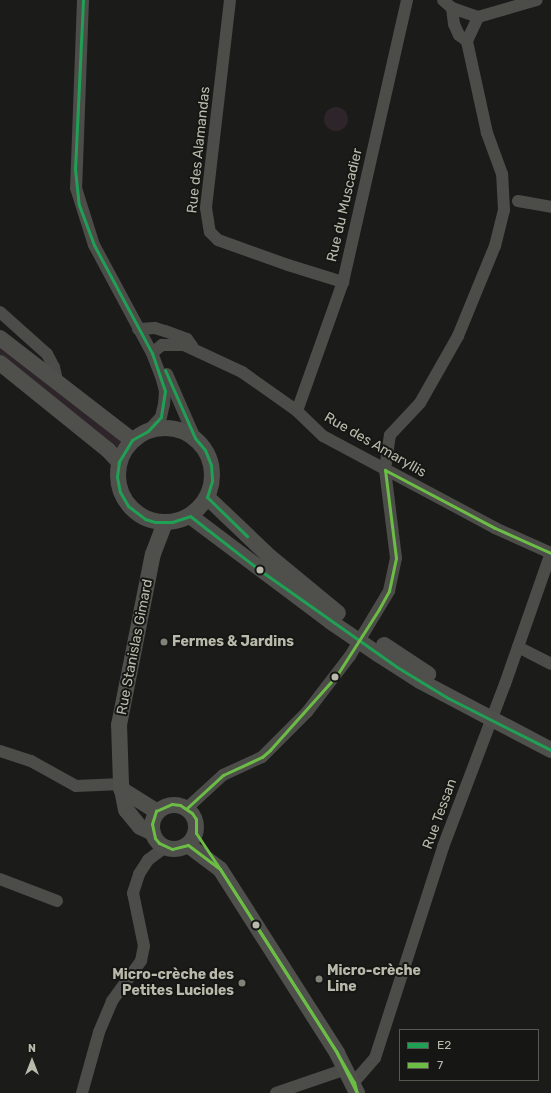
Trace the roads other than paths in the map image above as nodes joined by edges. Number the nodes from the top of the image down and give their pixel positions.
1 (83, 0) edge
2 (230, 0) edge
3 (407, 0) edge
4 (537, 0) edge
5 (447, 4) edge
6 (478, 17) junction
7 (467, 41) junction
8 (518, 201) dead end
9 (551, 207) edge
10 (344, 282) junction
11 (0, 312) edge
12 (138, 329) junction
13 (0, 338) edge
14 (194, 348) junction
15 (152, 353) junction
16 (0, 363) edge
17 (58, 385) junction
18 (297, 411) junction
19 (148, 431) junction
20 (195, 438) junction
21 (132, 440) junction
22 (119, 462) junction
23 (385, 470) junction
24 (207, 497) junction
25 (190, 516) junction
26 (145, 519) junction
27 (166, 523) junction
28 (551, 553) edge
29 (153, 554) junction
30 (335, 618) junction
31 (518, 647) junction
32 (551, 664) edge
33 (424, 678) junction
34 (551, 738) edge
35 (551, 750) edge
36 (0, 751) edge
37 (121, 787) junction
38 (187, 808) junction
39 (156, 811) junction
40 (153, 833) junction
41 (192, 839) junction
42 (165, 847) junction
43 (0, 879) edge
44 (57, 901) dead end
45 (352, 1081) edge
46 (82, 1093) edge
47 (276, 1093) edge

1 - 12 street
2 - 10 street, Rue des Alamandas
3 - 10 street, Rue du Muscadier
4 - 6 street
5 - 6 street
5 - 7 street
6 - 7 street
7 - 23 street
8 - 9 street
10 - 18 street, Rue du Muscadier
11 - 17 street
12 - 14 street, Rue des Amaryllis
12 - 15 street
13 - 17 main road
14 - 15 street, Rue des Amaryllis
14 - 18 street, Rue des Amaryllis
15 - 19 street
15 - 20 street
16 - 22 main road
17 - 21 main road
18 - 23 street, Rue des Amaryllis
19 - 20 main road
19 - 21 main road
20 - 24 main road
21 - 22 main road
22 - 26 main road
23 - 28 street, Rue des Amaryllis
23 - 38 street
24 - 25 main road
24 - 30 main road
25 - 27 main road
25 - 30 main road
26 - 27 main road
26 - 29 main road, Rue Stanislas Gimard
27 - 29 main road, Rue Stanislas Gimard
28 - 31 street, Rue Tessan
29 - 37 main road, Rue Stanislas Gimard
30 - 33 main road
31 - 32 street
31 - 45 street, Rue Tessan
33 - 34 main road
33 - 35 main road, bridge
36 - 37 street
37 - 39 main road
37 - 40 main road, Rue Stanislas Gimard
38 - 39 main road
38 - 41 main road
39 - 40 main road
40 - 42 main road
41 - 42 main road
41 - 45 main road
42 - 46 street
43 - 44 street
45 - 47 street

